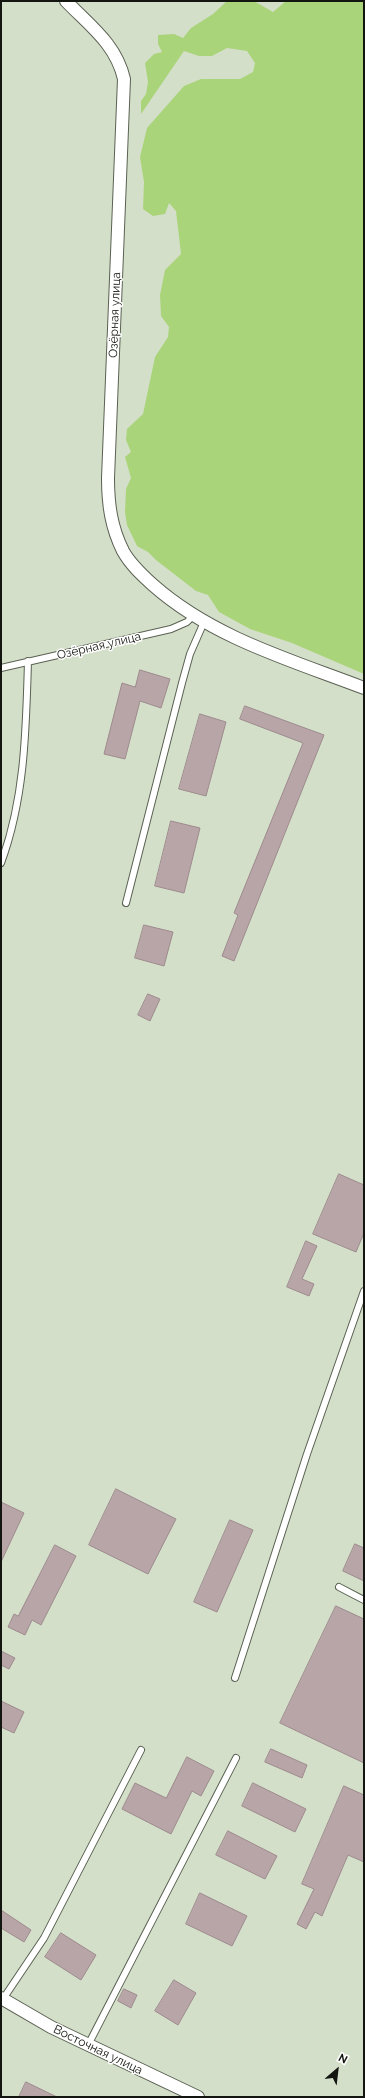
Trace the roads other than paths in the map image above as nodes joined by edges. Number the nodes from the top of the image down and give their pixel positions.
1 (66, 1) edge
2 (193, 616) junction
3 (204, 622) junction
4 (28, 662) junction
5 (1, 668) edge
6 (364, 688) edge
7 (1, 863) edge
8 (126, 903) dead end
9 (364, 1291) edge
10 (339, 1588) dead end
11 (364, 1600) edge
12 (235, 1678) dead end
13 (141, 1750) dead end
14 (236, 1758) dead end
15 (2, 1999) edge
16 (88, 2045) junction
17 (198, 2097) edge

1 - 2 street, Озёрная улица
2 - 3 street, Озёрная улица
2 - 4 lane, Озёрная улица
3 - 6 street, Озёрная улица
3 - 8 lane
4 - 5 lane, Озёрная улица
4 - 7 lane
9 - 12 lane
10 - 11 lane
13 - 15 lane
14 - 16 lane
15 - 16 street, Восточная улица
16 - 17 street, Восточная улица

